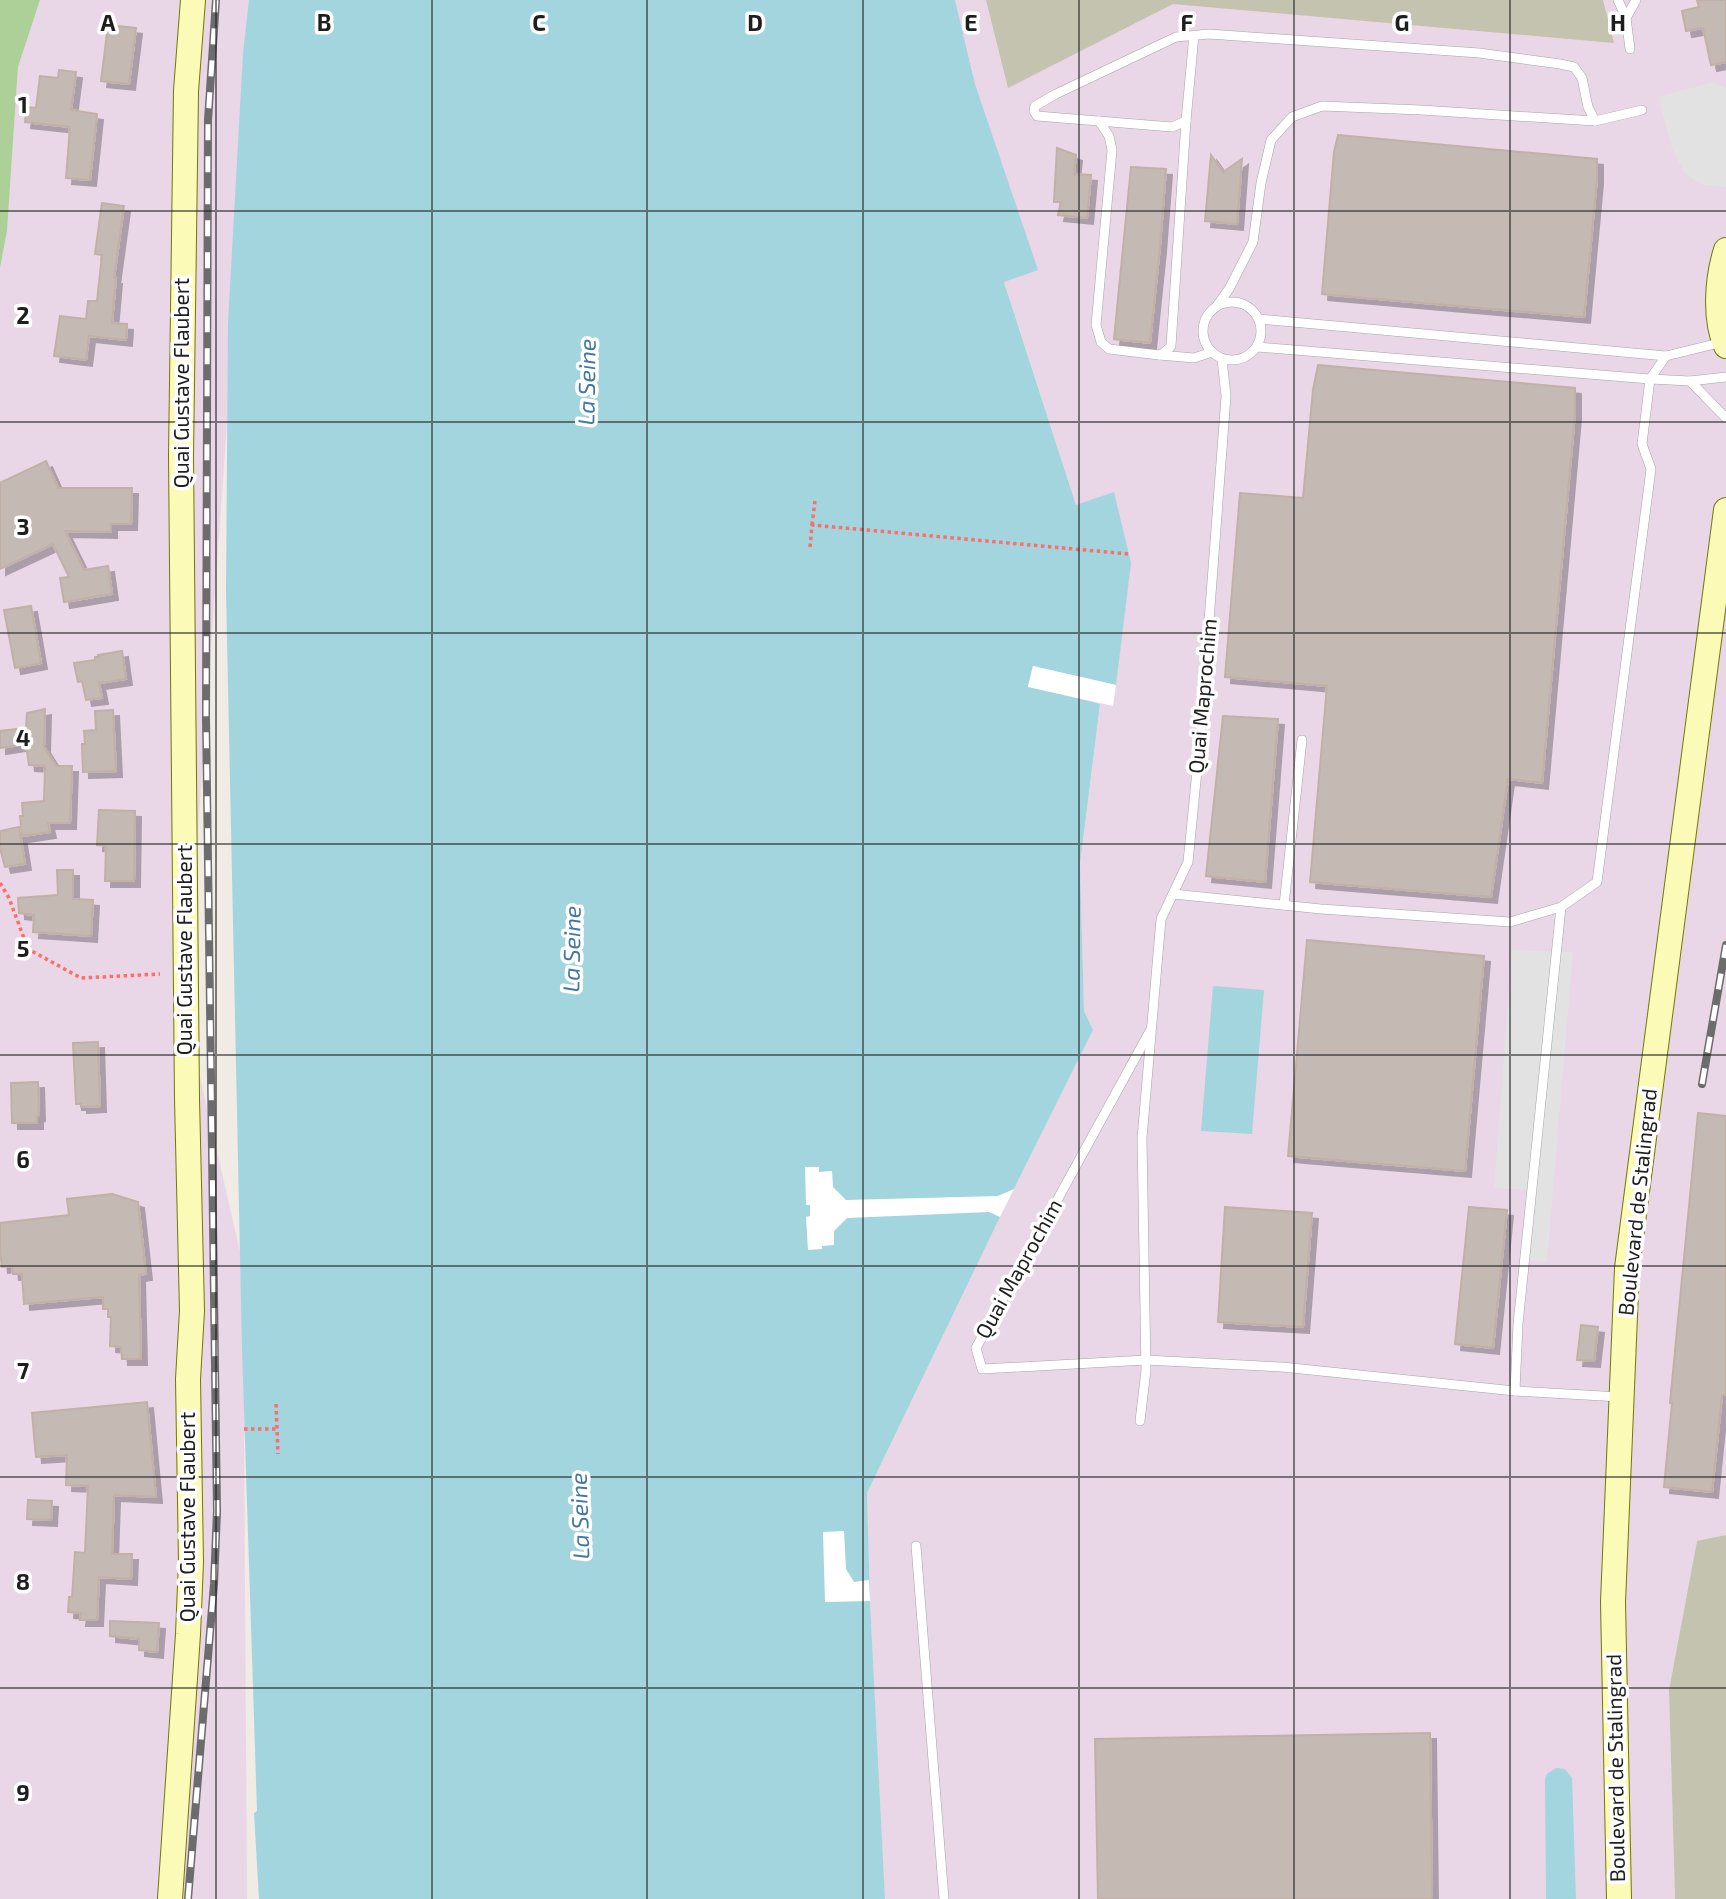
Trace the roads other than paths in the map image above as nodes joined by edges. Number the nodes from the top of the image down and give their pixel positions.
1 (193, 0) edge
2 (1618, 0) edge
3 (1625, 0) edge
4 (1636, 0) edge
5 (1626, 18) junction
6 (1194, 35) junction
7 (1630, 49) dead end
8 (1642, 110) dead end
9 (1099, 121) junction
10 (1186, 121) junction
11 (1595, 121) junction
12 (1726, 250) edge
13 (1216, 307) junction
14 (1259, 319) junction
15 (1725, 344) edge
16 (1257, 347) junction
17 (1212, 352) junction
18 (1159, 355) junction
19 (1666, 356) junction
20 (1222, 359) junction
21 (1726, 377) edge
22 (1650, 379) junction
23 (1690, 381) junction
24 (1726, 418) edge
25 (1726, 510) edge
26 (1302, 740) dead end
27 (1173, 894) junction
28 (1284, 905) junction
29 (1561, 907) junction
30 (1152, 1027) junction
31 (1146, 1360) junction
32 (1515, 1391) junction
33 (1621, 1397) junction
34 (1140, 1421) dead end
35 (916, 1546) dead end
36 (170, 1899) edge
37 (944, 1899) edge
38 (1619, 1899) edge

1 - 36 main road, Quai Gustave Flaubert
2 - 5 lane
3 - 5 lane
4 - 5 lane
5 - 7 lane
6 - 9 lane
6 - 10 lane
6 - 11 lane
8 - 11 lane
9 - 10 lane
9 - 18 lane
10 - 18 lane
11 - 13 lane
12 - 15 main road
13 - 14 lane
13 - 17 lane
14 - 16 lane
14 - 19 lane
15 - 19 lane
16 - 20 lane
16 - 22 lane
17 - 18 lane
17 - 20 lane
19 - 22 lane
20 - 27 lane, Quai Maprochim
21 - 23 lane
22 - 23 lane
22 - 29 lane
23 - 24 lane
25 - 33 main road, Boulevard de Stalingrad
26 - 28 lane
27 - 28 lane
27 - 30 lane, Quai Maprochim
28 - 29 lane
29 - 32 lane
30 - 31 lane, Quai Maprochim
30 - 31 lane, Quai Maprochim
31 - 32 lane, Quai Maprochim
31 - 34 lane, Quai Maprochim
32 - 33 lane, Quai Maprochim
33 - 38 main road, Boulevard de Stalingrad
35 - 37 lane

